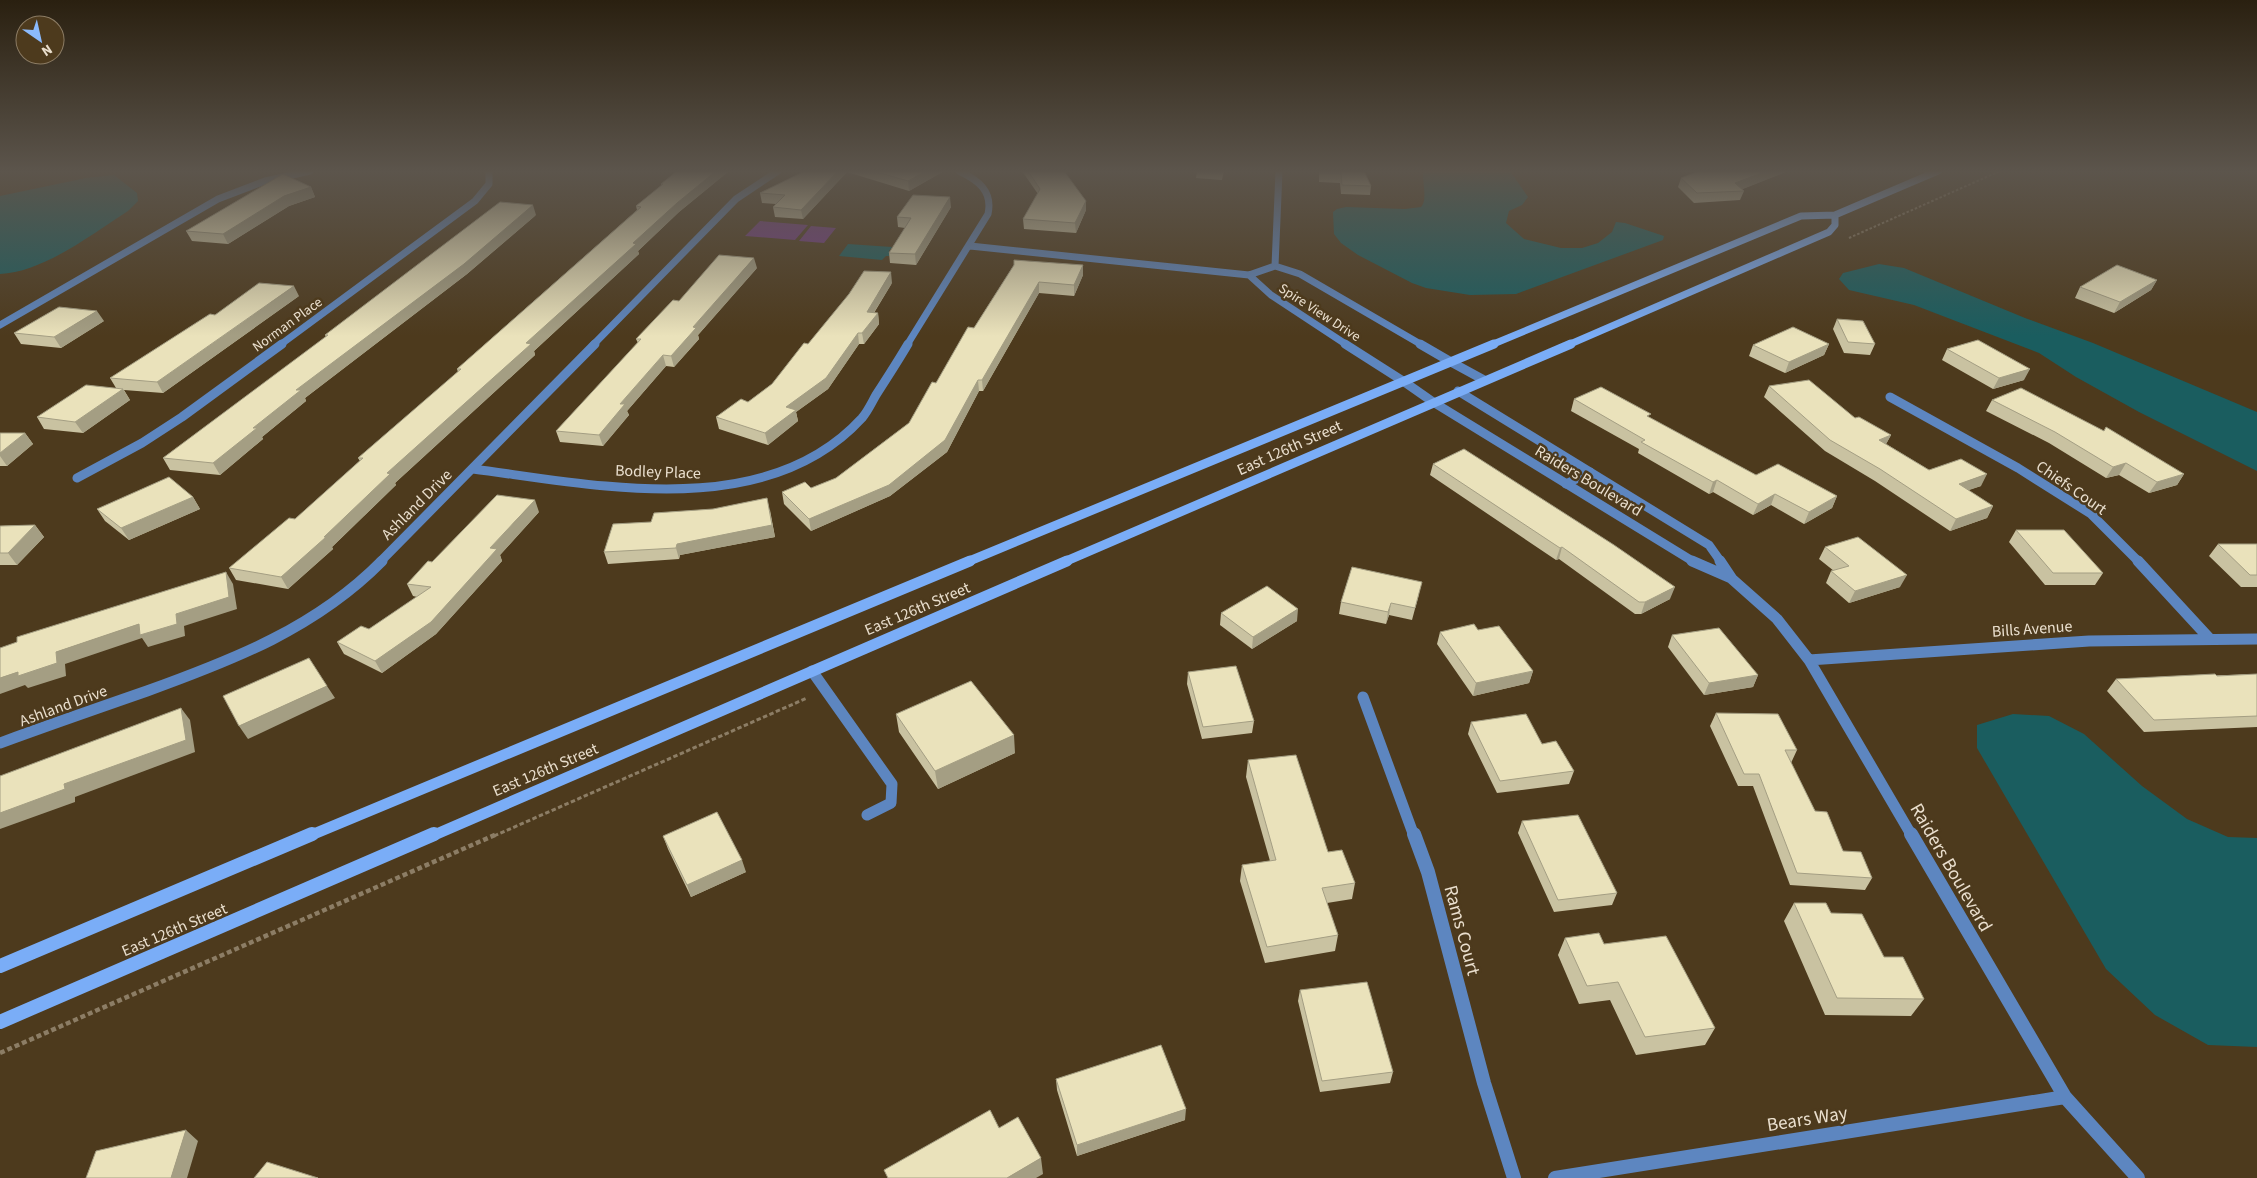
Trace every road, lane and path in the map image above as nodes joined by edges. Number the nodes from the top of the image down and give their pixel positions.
1 (171, 226) edge
2 (441, 226) edge
3 (710, 226) edge
4 (981, 226) edge
5 (1277, 226) edge
6 (1777, 226) edge
7 (1834, 226) edge
8 (970, 246) junction
9 (1275, 266) junction
10 (1249, 275) junction
11 (0, 325) edge
12 (1451, 362) junction
13 (1484, 380) junction
14 (1403, 381) junction
15 (1458, 391) junction
16 (1890, 397) dead end
17 (1433, 402) junction
18 (473, 469) junction
19 (1590, 472) junction
20 (77, 478) dead end
21 (1566, 484) junction
22 (1732, 578) junction
23 (2209, 638) junction
24 (2257, 639) edge
25 (1809, 660) junction
26 (812, 671) junction
27 (1363, 697) dead end
28 (0, 743) edge
29 (867, 815) dead end
30 (0, 966) edge
31 (0, 1022) edge
32 (2065, 1097) junction
33 (1514, 1178) edge
34 (1555, 1178) edge
35 (2138, 1178) edge

1 - 11 street
2 - 20 street, Norman Place
3 - 18 street, Ashland Drive
4 - 8 street, Bodley Place
5 - 9 street, Spire View Drive
6 - 12 main road, East 126th Street
7 - 13 main road, East 126th Street
8 - 10 street
8 - 18 street, Bodley Place
9 - 10 street, Spire View Drive
9 - 12 street, Spire View Drive
10 - 14 street, Spire View Drive
12 - 13 street, Spire View Drive
12 - 14 main road, East 126th Street
13 - 15 main road, East 126th Street
14 - 17 street, Spire View Drive
14 - 30 main road, East 126th Street
15 - 17 main road, East 126th Street
15 - 19 street, Raiders Boulevard
16 - 23 street, Chiefs Court
17 - 21 street, Raiders Boulevard
17 - 26 main road, East 126th Street
18 - 28 street, Ashland Drive
19 - 21 street
19 - 22 street, Raiders Boulevard
21 - 22 street, Raiders Boulevard
22 - 25 street, Raiders Boulevard
23 - 24 street, Bills Avenue
23 - 25 street, Bills Avenue
25 - 32 street, Raiders Boulevard
26 - 29 street
26 - 31 main road, East 126th Street
27 - 33 street, Rams Court
32 - 34 street, Bears Way
32 - 35 street, Raiders Boulevard

